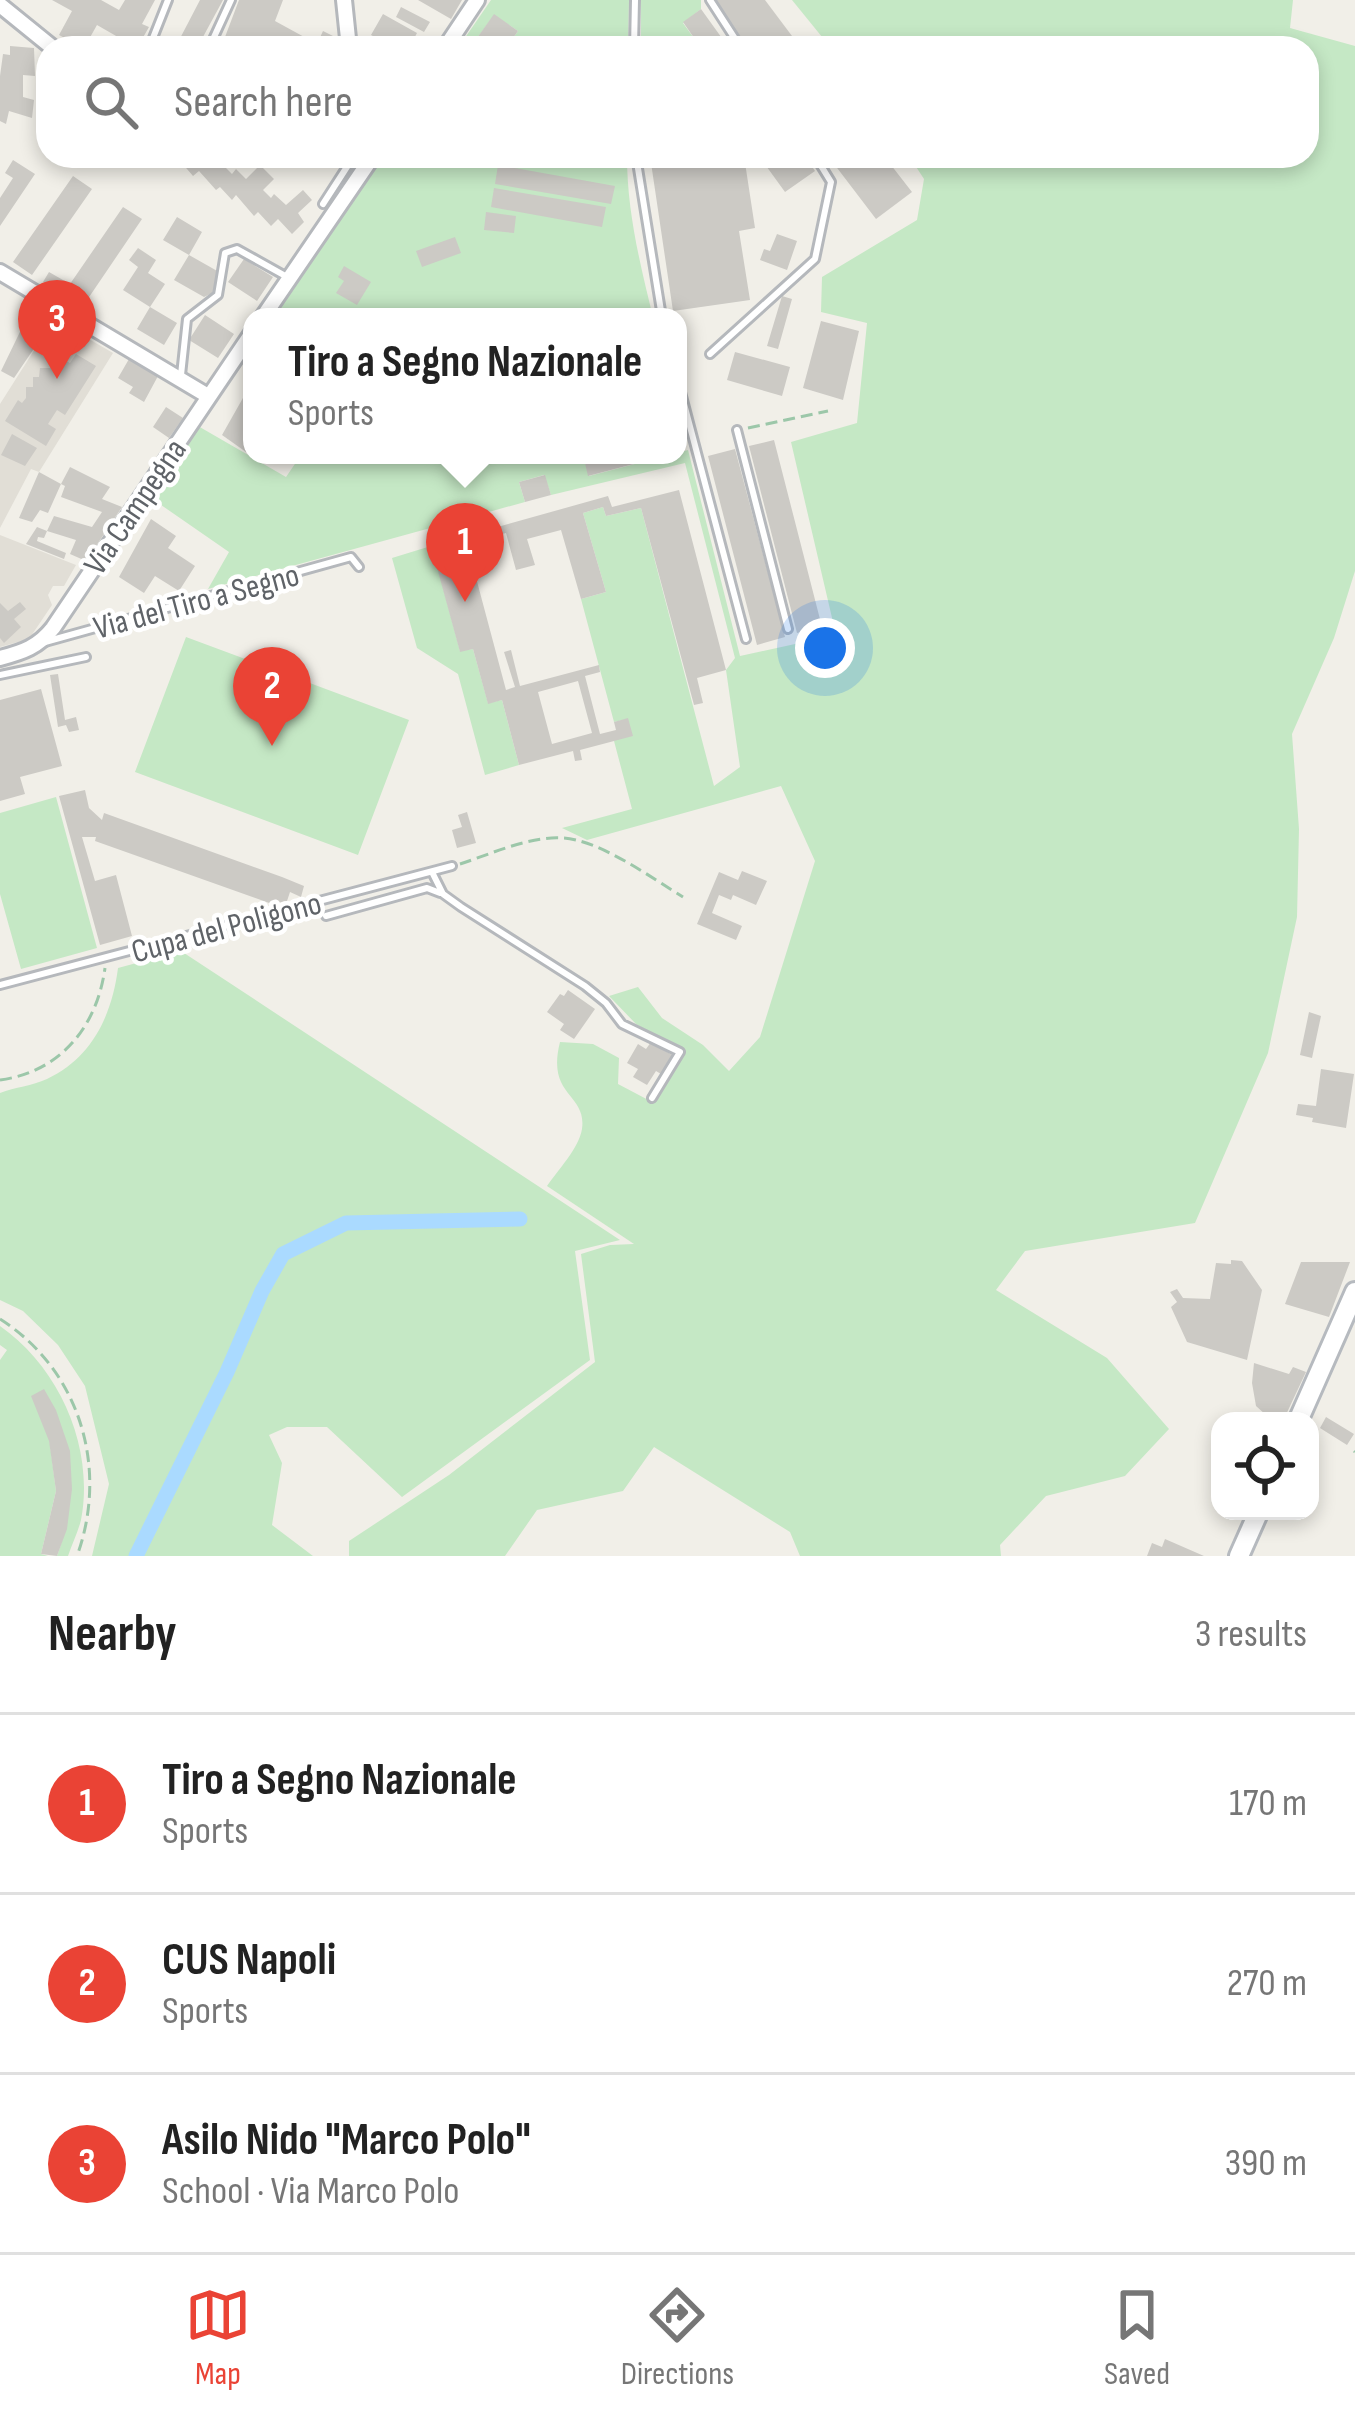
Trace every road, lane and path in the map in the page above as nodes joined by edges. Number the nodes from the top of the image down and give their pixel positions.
1 (168, 0) edge
2 (231, 0) edge
3 (344, 0) edge
4 (477, 0) edge
5 (635, 0) edge
6 (710, 0) edge
7 (0, 5) edge
8 (37, 36) edge
9 (154, 36) edge
10 (214, 36) edge
11 (348, 36) edge
12 (453, 36) edge
13 (634, 36) edge
14 (733, 36) edge
15 (346, 168) edge
16 (365, 168) edge
17 (638, 168) edge
18 (822, 168) edge
19 (323, 204) dead end
20 (0, 272) edge
21 (289, 278) junction
22 (269, 308) edge
23 (661, 308) edge
24 (243, 346) edge
25 (710, 354) dead end
26 (237, 355) junction
27 (243, 359) edge
28 (179, 378) junction
29 (208, 396) junction
30 (828, 410) dead end
31 (687, 415) edge
32 (737, 430) joint
33 (358, 567) dead end
34 (788, 629) dead end
35 (746, 639) dead end
36 (41, 642) junction
37 (86, 657) dead end
38 (0, 658) edge
39 (0, 675) edge
40 (452, 866) joint
41 (433, 873) junction
42 (443, 895) junction
43 (683, 897) dead end
44 (326, 916) dead end
45 (105, 966) dead end
46 (0, 985) edge
47 (62, 1042) dead end
48 (67, 1050) junction
49 (0, 1080) edge
50 (652, 1098) dead end
51 (1355, 1292) edge
52 (0, 1318) edge
53 (1302, 1412) edge
54 (1255, 1520) edge
55 (77, 1556) edge
56 (1239, 1556) edge

1 - 9 lane
2 - 10 lane
3 - 11 street
4 - 12 street
5 - 13 lane
6 - 14 lane
7 - 8 street
15 - 19 lane
16 - 21 street
17 - 23 lane
18 - 25 lane
20 - 28 street
21 - 22 street
21 - 28 lane
24 - 26 street, Via Campegna
26 - 27 lane
26 - 29 street, Via Campegna
28 - 29 street
29 - 36 street, Via Campegna
30 - 32 path
31 - 35 lane
32 - 34 lane
33 - 36 lane, Via del Tiro a Segno
36 - 38 street
37 - 39 lane
40 - 41 lane, Cupa del Poligono
40 - 43 path
41 - 42 lane
41 - 46 lane, Cupa del Poligono
42 - 44 lane
42 - 50 lane
45 - 48 path
47 - 48 path
48 - 49 path
51 - 53 street
52 - 55 path
54 - 56 street

